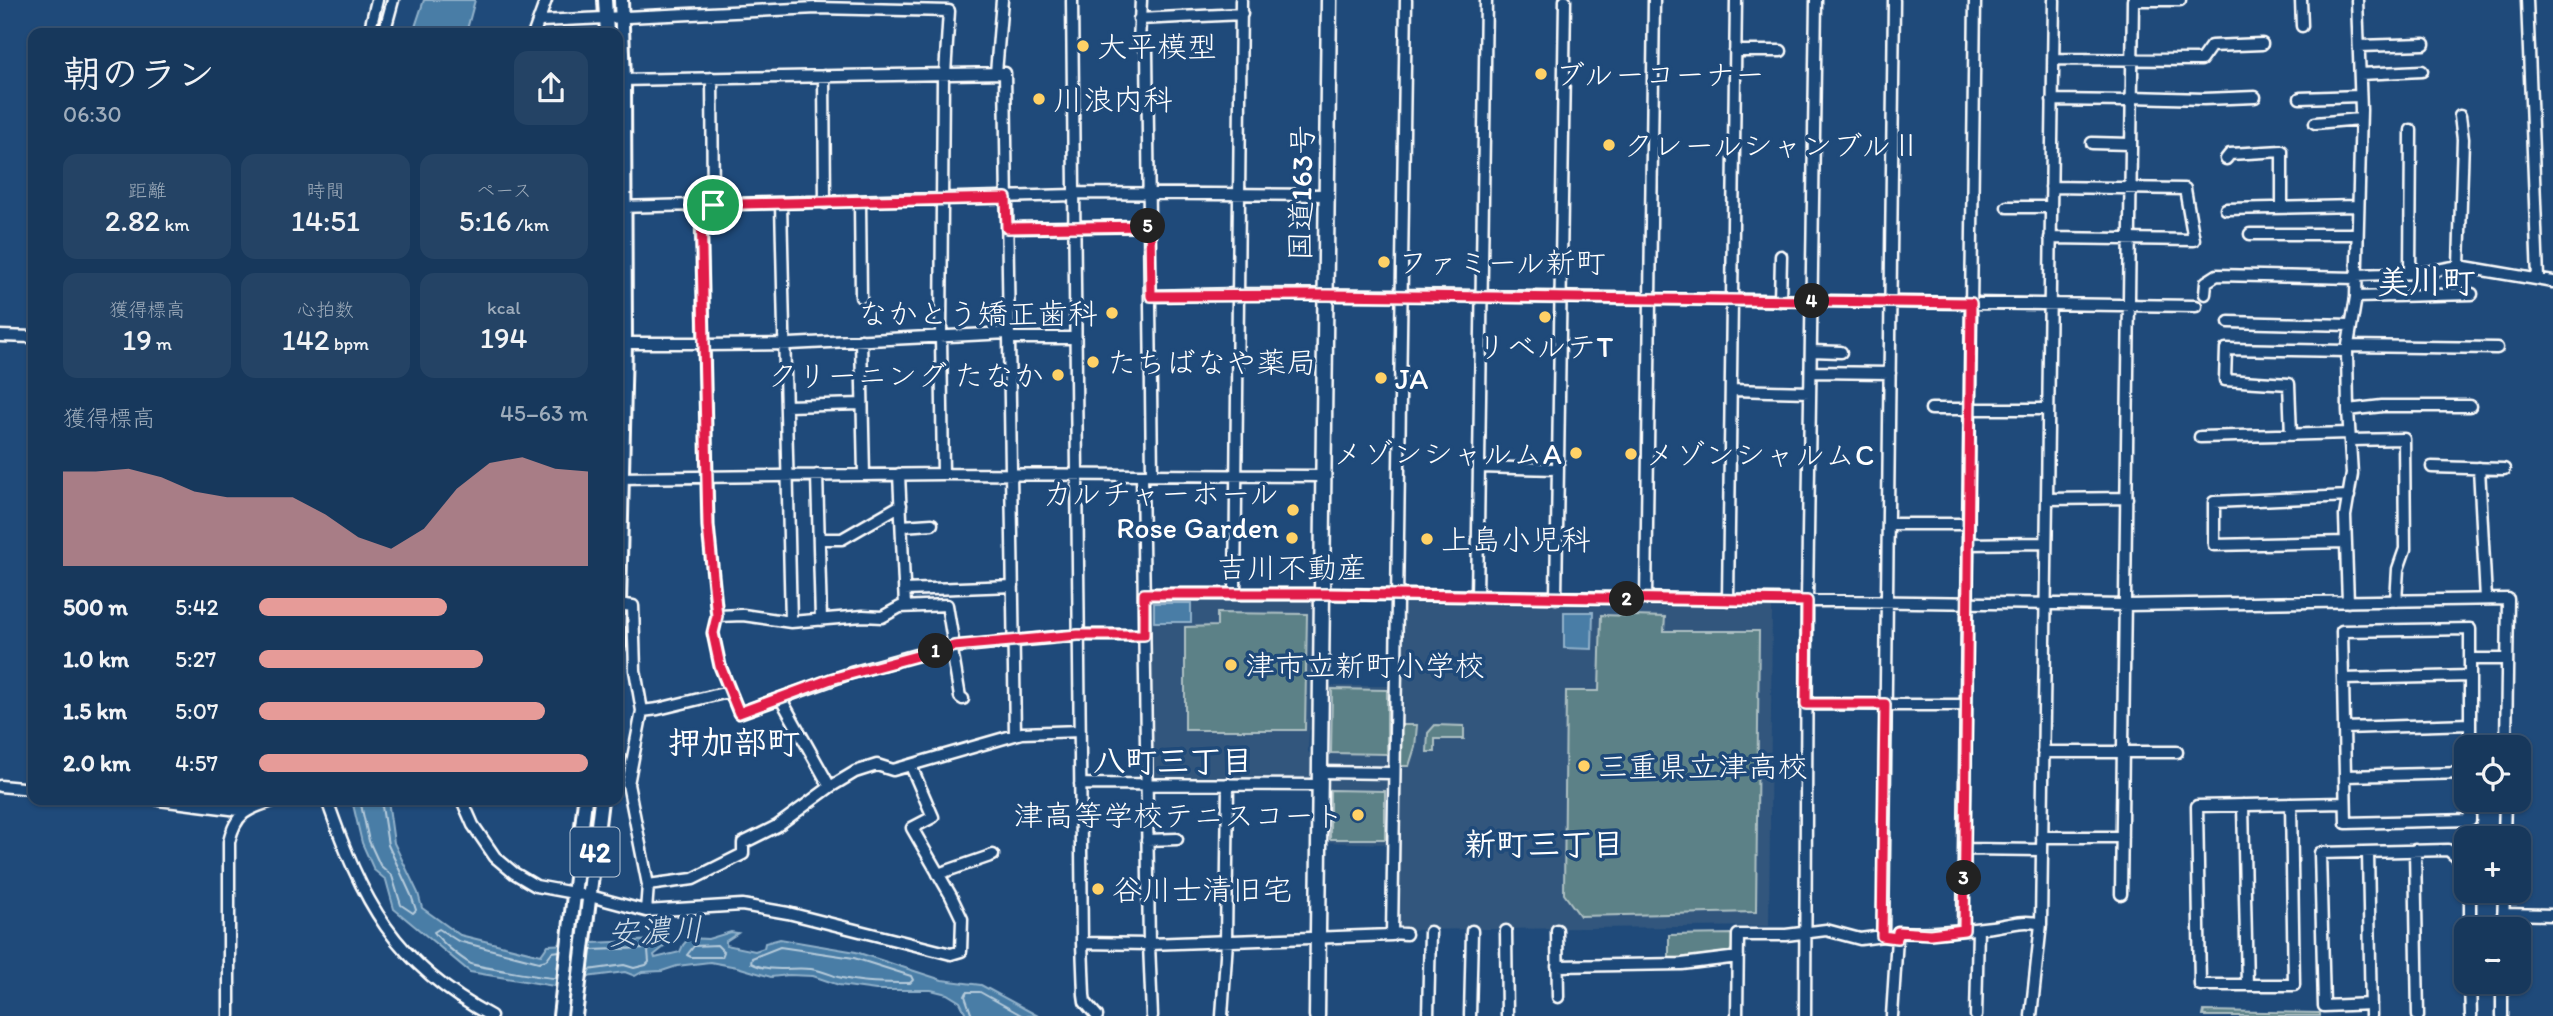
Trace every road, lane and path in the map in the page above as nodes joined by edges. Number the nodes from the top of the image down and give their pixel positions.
1 (377, 0) edge
2 (393, 0) edge
3 (546, 0) edge
4 (605, 0) edge
5 (621, 0) edge
6 (1002, 0) edge
7 (1072, 0) edge
8 (1141, 0) edge
9 (1241, 0) edge
10 (1329, 0) edge
11 (1406, 0) edge
12 (1486, 0) edge
13 (1565, 0) edge
14 (1654, 0) edge
15 (1736, 0) edge
16 (1816, 0) edge
17 (1894, 0) edge
18 (1975, 0) edge
19 (2054, 0) edge
20 (2133, 0) edge
21 (2180, 0) edge
22 (2301, 0) edge
23 (2357, 0) edge
24 (2527, 0) edge
25 (817, 4) edge
26 (937, 6) edge
27 (1242, 15) junction
28 (606, 17) junction
29 (623, 17) junction
30 (1139, 19) junction
31 (541, 21) junction
32 (2302, 26) dead end
33 (370, 28) edge
34 (385, 28) edge
35 (537, 28) edge
36 (607, 28) edge
37 (623, 28) edge
38 (2262, 44) dead end
39 (2424, 44) dead end
40 (2359, 46) junction
41 (1735, 51) junction
42 (1780, 51) dead end
43 (2053, 59) junction
44 (2132, 59) junction
45 (2422, 71) dead end
46 (996, 73) junction
47 (945, 74) junction
48 (2360, 74) junction
49 (824, 76) junction
50 (712, 78) junction
51 (623, 80) edge
52 (2360, 96) junction
53 (2132, 97) junction
54 (2255, 97) dead end
55 (2300, 98) dead end
56 (2052, 100) junction
57 (2460, 116) dead end
58 (2360, 119) junction
59 (2315, 123) dead end
60 (2411, 130) dead end
61 (2092, 143) dead end
62 (2130, 144) junction
63 (2226, 159) dead end
64 (2051, 187) junction
65 (2130, 188) junction
66 (1149, 194) junction
67 (1240, 194) junction
68 (1074, 195) junction
69 (1327, 195) junction
70 (1006, 198) junction
71 (942, 200) junction
72 (825, 202) junction
73 (860, 202) junction
74 (782, 204) junction
75 (701, 205) junction
76 (713, 205) junction
77 (2357, 206) junction
78 (623, 207) edge
79 (2007, 207) dead end
80 (2051, 207) junction
81 (2282, 208) junction
82 (2226, 209) dead end
83 (1150, 226) junction
84 (1074, 227) junction
85 (1007, 228) junction
86 (2250, 234) dead end
87 (2357, 234) junction
88 (2050, 238) junction
89 (2130, 239) junction
90 (1781, 256) dead end
91 (2459, 266) junction
92 (2410, 273) junction
93 (2356, 277) junction
94 (2538, 278) junction
95 (2553, 282) edge
96 (1238, 294) junction
97 (2205, 294) dead end
98 (2472, 294) dead end
99 (1327, 295) junction
100 (860, 296) dead end
101 (1151, 296) junction
102 (1402, 297) junction
103 (2356, 297) junction
104 (1482, 298) junction
105 (1560, 298) junction
106 (1649, 300) junction
107 (1733, 301) junction
108 (1780, 301) junction
109 (1812, 301) junction
110 (1890, 303) junction
111 (1971, 303) junction
112 (2049, 304) junction
113 (2129, 305) junction
114 (2196, 306) dead end
115 (2229, 322) dead end
116 (2350, 325) junction
117 (1009, 335) junction
118 (0, 336) edge
119 (941, 336) junction
120 (28, 337) edge
121 (1075, 338) junction
122 (861, 341) junction
123 (785, 343) junction
124 (704, 344) junction
125 (623, 346) edge
126 (2497, 348) dead end
127 (2348, 349) junction
128 (1811, 351) junction
129 (1841, 352) dead end
130 (1811, 372) junction
131 (1889, 373) junction
132 (1732, 390) junction
133 (1810, 392) junction
134 (862, 404) junction
135 (2470, 406) dead end
136 (786, 407) junction
137 (1931, 409) dead end
138 (1970, 409) junction
139 (2048, 409) junction
140 (2348, 410) junction
141 (2291, 435) junction
142 (2200, 436) dead end
143 (2350, 437) junction
144 (1480, 467) junction
145 (2432, 467) dead end
146 (2479, 468) junction
147 (2504, 468) dead end
148 (1557, 469) junction
149 (899, 474) junction
150 (943, 474) junction
151 (1012, 474) junction
152 (788, 475) junction
153 (817, 475) junction
154 (864, 475) junction
155 (1077, 475) junction
156 (1147, 475) junction
157 (1236, 476) junction
158 (1323, 476) junction
159 (707, 477) junction
160 (623, 478) edge
161 (2349, 496) junction
162 (2127, 498) junction
163 (2047, 499) junction
164 (901, 505) junction
165 (932, 524) dead end
166 (1888, 524) junction
167 (1968, 524) junction
168 (902, 526) junction
169 (819, 539) junction
170 (2346, 542) junction
171 (2046, 543) junction
172 (1968, 544) junction
173 (1013, 586) junction
174 (904, 590) junction
175 (1144, 594) junction
176 (1235, 594) junction
177 (1323, 594) junction
178 (1396, 596) junction
179 (1477, 597) junction
180 (1556, 598) junction
181 (1646, 599) junction
182 (2486, 599) junction
183 (1728, 600) junction
184 (1807, 601) junction
185 (2396, 601) junction
186 (1887, 602) junction
187 (1968, 602) junction
188 (2348, 602) junction
189 (2045, 603) junction
190 (623, 605) edge
191 (2126, 605) junction
192 (905, 606) junction
193 (717, 616) junction
194 (821, 620) junction
195 (791, 622) junction
196 (1078, 635) junction
197 (1144, 635) junction
198 (1014, 640) junction
199 (953, 647) junction
200 (2470, 659) junction
201 (2507, 659) junction
202 (2470, 676) junction
203 (2343, 679) junction
204 (728, 692) junction
205 (781, 699) junction
206 (963, 699) dead end
207 (1806, 704) junction
208 (1885, 704) junction
209 (1966, 705) junction
210 (642, 711) junction
211 (2470, 724) junction
212 (2344, 728) junction
213 (1080, 731) junction
214 (1015, 734) junction
215 (2470, 735) edge
216 (2506, 735) edge
217 (2043, 752) junction
218 (2123, 752) junction
219 (2177, 752) dead end
220 (911, 766) junction
221 (1393, 773) junction
222 (2454, 773) edge
223 (2345, 776) junction
224 (1319, 778) junction
225 (1080, 784) junction
226 (1147, 784) junction
227 (1228, 784) junction
228 (0, 786) edge
229 (830, 787) junction
230 (28, 789) edge
231 (2345, 803) junction
232 (2291, 804) junction
233 (215, 805) edge
234 (262, 805) edge
235 (329, 805) edge
236 (464, 805) edge
237 (584, 805) edge
238 (600, 805) edge
239 (2243, 805) junction
240 (246, 811) junction
241 (2470, 812) edge
242 (2042, 837) junction
243 (2122, 837) junction
244 (1177, 839) dead end
245 (1147, 840) junction
246 (1965, 849) junction
247 (2042, 850) junction
248 (2415, 850) junction
249 (2368, 852) junction
250 (993, 855) dead end
251 (2454, 855) edge
252 (938, 874) junction
253 (649, 885) junction
254 (2122, 894) dead end
255 (573, 896) junction
256 (589, 900) junction
257 (2503, 903) edge
258 (646, 911) junction
259 (2503, 914) joint
260 (2553, 915) edge
261 (2041, 924) junction
262 (1978, 929) junction
263 (1557, 930) dead end
264 (1964, 930) junction
265 (1472, 931) dead end
266 (1506, 931) dead end
267 (1430, 932) dead end
268 (1392, 933) junction
269 (1406, 934) dead end
270 (1806, 934) junction
271 (1882, 936) junction
272 (1897, 938) junction
273 (1318, 939) junction
274 (1226, 941) junction
275 (1082, 943) junction
276 (1149, 944) junction
277 (1738, 957) junction
278 (1557, 966) junction
279 (2246, 985) junction
280 (2470, 994) edge
281 (2502, 994) edge
282 (1558, 997) dead end
283 (2371, 1004) junction
284 (229, 1016) edge
285 (491, 1016) edge
286 (560, 1016) edge
287 (575, 1016) edge
288 (1097, 1016) edge
289 (1152, 1016) edge
290 (1222, 1016) edge
291 (1317, 1016) edge
292 (1428, 1016) edge
293 (1470, 1016) edge
294 (1507, 1016) edge
295 (1737, 1016) edge
296 (1805, 1016) edge
297 (1892, 1016) edge
298 (1976, 1016) edge
299 (2031, 1016) edge
300 (2371, 1016) edge
301 (2418, 1016) edge
302 (2471, 1016) edge
303 (2502, 1016) edge

1 - 33 street
2 - 34 street
3 - 31 street
4 - 28 main road
5 - 29 main road
6 - 46 street
7 - 68 street
8 - 30 street
9 - 27 street
10 - 69 highway, 国道163号
11 - 102 street
12 - 104 street
13 - 105 street
14 - 106 street
15 - 41 street
16 - 109 street
17 - 110 street
18 - 111 street
19 - 43 street
20 - 21 street
20 - 44 street
22 - 32 street
23 - 40 street
24 - 94 street
25 - 26 street
25 - 29 street
26 - 47 street
27 - 30 street
27 - 67 street
28 - 29 street
28 - 31 street
28 - 36 main road
29 - 37 main road
30 - 66 street
31 - 35 street
38 - 44 street
39 - 40 street
40 - 48 street
41 - 42 street
41 - 107 street
43 - 44 street
43 - 56 street
44 - 53 street
45 - 48 street
46 - 47 street
46 - 70 street
47 - 49 street
47 - 71 street
48 - 52 street
49 - 50 street
49 - 72 street
50 - 51 street
50 - 76 street
52 - 55 street
52 - 58 street
53 - 54 street
53 - 56 street
53 - 62 street
56 - 64 street
57 - 91 street
58 - 59 street
58 - 77 street
60 - 92 street
61 - 62 street
62 - 65 street
63 - 81 street
64 - 65 street
64 - 80 street
65 - 89 street
65 - 89 street
66 - 67 street
66 - 68 street
66 - 83 street
67 - 69 street
67 - 96 street
68 - 70 street
68 - 84 street
69 - 99 highway, 国道163号
70 - 71 street
70 - 85 street
71 - 73 street
71 - 119 street
72 - 73 street
72 - 74 street
73 - 100 street
74 - 76 street
74 - 123 street
75 - 76 street
75 - 78 street
75 - 124 street
77 - 81 street
77 - 87 street
79 - 80 street
80 - 88 street
81 - 82 street
83 - 84 street
83 - 101 street
84 - 85 street
84 - 121 street
85 - 117 street
86 - 87 street
87 - 93 street
88 - 89 street
88 - 112 street
89 - 113 street
90 - 108 street
91 - 92 street
91 - 94 street
92 - 93 street
93 - 97 street
93 - 103 street
94 - 95 street
96 - 99 street
96 - 101 street
96 - 157 street
98 - 103 street
99 - 102 street
99 - 158 highway, 国道163号
101 - 156 street
102 - 104 street
102 - 178 street
103 - 116 street
104 - 105 street
104 - 144 street
105 - 106 street
105 - 148 street
106 - 107 street
106 - 181 street
107 - 108 street
107 - 132 street
108 - 109 street
109 - 110 street
109 - 128 street
110 - 111 street
110 - 131 street
111 - 112 street
111 - 138 street
112 - 113 street
112 - 139 street
113 - 114 street
113 - 162 street
115 - 116 street
116 - 127 street
117 - 119 street
117 - 121 street
117 - 151 street
118 - 120 street
119 - 122 street
119 - 150 street
121 - 155 street
122 - 123 street
122 - 134 street
123 - 124 street
123 - 136 street
124 - 125 street
124 - 159 street
126 - 127 street
127 - 140 street
127 - 141 street
128 - 129 street
128 - 130 street
130 - 131 street
130 - 133 street
131 - 166 street
132 - 133 street
132 - 183 street
133 - 184 street
134 - 136 street
134 - 154 street
135 - 140 street
136 - 152 street
137 - 138 street
138 - 139 street
138 - 167 street
139 - 163 street
140 - 143 street
141 - 142 street
141 - 143 street
143 - 161 street
143 - 185 street
144 - 148 street
144 - 179 street
145 - 146 street
146 - 147 street
146 - 182 street
148 - 180 street
149 - 150 street
149 - 154 street
149 - 164 street
150 - 151 street
151 - 155 street
151 - 173 street
152 - 153 street
152 - 159 street
152 - 195 street
153 - 154 street
153 - 169 street
155 - 156 street
155 - 196 street
156 - 157 street
156 - 175 street
157 - 158 street
157 - 176 street
158 - 177 highway, 国道163号
159 - 160 street
159 - 193 street
161 - 170 street
161 - 170 street
162 - 163 street
162 - 191 street
163 - 171 street
164 - 168 street
164 - 169 street
165 - 168 street
166 - 167 street
166 - 186 street
167 - 172 street
168 - 174 street
169 - 194 street
170 - 188 street
171 - 172 street
171 - 189 street
172 - 187 street
173 - 174 street
173 - 198 street
174 - 192 street
175 - 176 street
175 - 197 street
176 - 177 street
177 - 178 street
177 - 224 highway, 国道163号
178 - 179 street
178 - 221 street
179 - 180 street
180 - 181 street
181 - 183 street
182 - 185 street
182 - 201 street
183 - 184 street
184 - 186 street
184 - 207 street
185 - 188 street
186 - 187 street
186 - 208 street
187 - 189 street
187 - 209 street
188 - 191 street
189 - 191 street
189 - 217 street
190 - 210 street
191 - 218 street
192 - 194 street
192 - 199 street
193 - 195 street
193 - 204 street
194 - 195 street
196 - 197 street
196 - 198 street
196 - 213 street
197 - 226 street
198 - 199 street
198 - 214 street
199 - 205 street
199 - 206 street
200 - 201 street
200 - 202 street
200 - 203 street
201 - 216 street
202 - 203 street
202 - 211 street
203 - 212 street
204 - 205 street
204 - 210 street
205 - 229 street
207 - 208 street
207 - 270 street
208 - 209 street
208 - 271 street
209 - 246 street
210 - 253 street
211 - 212 street
211 - 215 street
212 - 223 street
213 - 214 street
213 - 225 street
214 - 220 street
217 - 218 street
217 - 242 street
218 - 219 street
218 - 243 street
220 - 229 street
220 - 252 street
221 - 224 street
221 - 268 street
222 - 223 street
223 - 231 street
224 - 227 street
224 - 273 highway, 国道163号
225 - 226 street
225 - 275 street
226 - 227 street
226 - 245 street
227 - 274 street
228 - 230 street
229 - 253 street
231 - 232 street
231 - 241 street
232 - 239 street
232 - 279 street
233 - 240 street
234 - 240 street
235 - 285 street
236 - 255 street
237 - 255 main road, 42
238 - 256 main road, 42
239 - 279 street
239 - 279 street
240 - 284 street
242 - 243 street
242 - 247 street
243 - 254 street
244 - 245 street
245 - 276 street
246 - 247 street
246 - 264 street
247 - 261 street
248 - 249 street
248 - 251 street
248 - 301 street
249 - 283 street
249 - 283 street
250 - 252 street
252 - 258 street
253 - 258 street
255 - 256 street
255 - 286 main road, 42
256 - 258 street
256 - 287 main road, 42
257 - 259 street
259 - 260 street
261 - 262 street
261 - 299 street
262 - 264 street
262 - 298 street
263 - 278 street
264 - 272 street
265 - 293 street
266 - 294 street
267 - 292 street
268 - 269 street
268 - 273 street
270 - 271 street
270 - 277 street
270 - 296 street
271 - 272 street
272 - 297 street
273 - 274 street
273 - 291 highway, 国道163号
274 - 276 street
274 - 290 street
275 - 276 street
275 - 288 street
276 - 289 street
277 - 278 street
277 - 295 street
278 - 282 street
280 - 302 street
281 - 303 street
283 - 300 street

